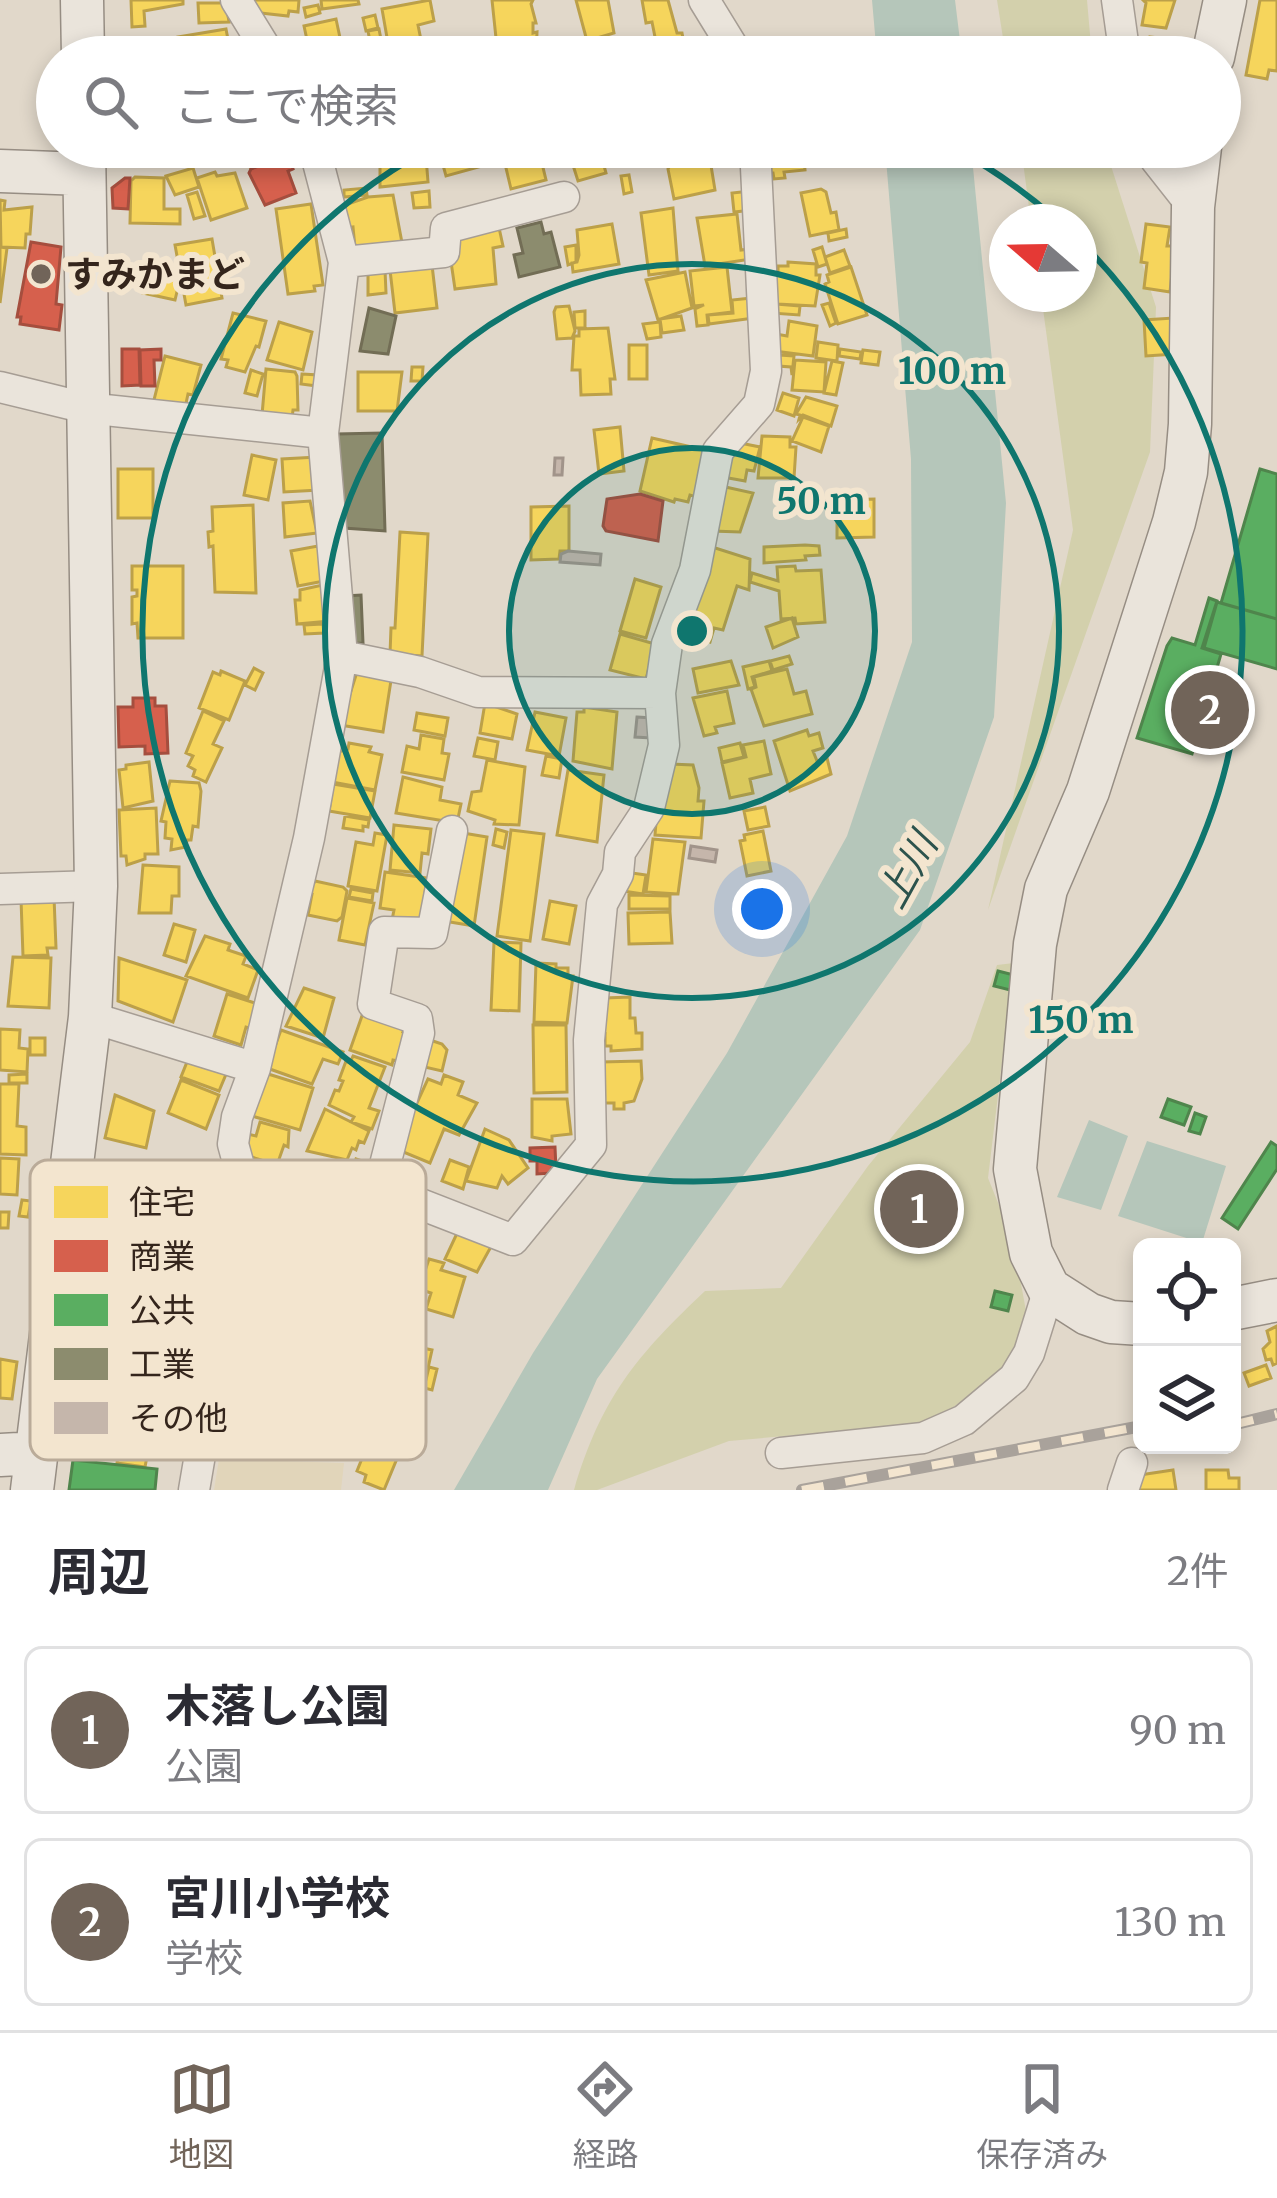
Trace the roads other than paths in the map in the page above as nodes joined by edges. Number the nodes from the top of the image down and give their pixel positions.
1 (82, 0) edge
2 (236, 0) edge
3 (704, 0) edge
4 (1117, 0) edge
5 (1225, 0) edge
6 (83, 36) edge
7 (258, 36) edge
8 (726, 36) edge
9 (1122, 36) edge
10 (1217, 36) edge
11 (36, 166) edge
12 (84, 168) edge
13 (319, 168) edge
14 (756, 168) edge
15 (1162, 168) edge
16 (1198, 168) edge
17 (0, 171) edge
18 (564, 197) dead end
19 (1193, 207) junction
20 (344, 262) junction
21 (0, 387) edge
22 (86, 408) junction
23 (323, 433) junction
24 (342, 656) junction
25 (660, 693) junction
26 (452, 831) dead end
27 (96, 886) junction
28 (0, 889) edge
29 (90, 1017) junction
30 (255, 1068) junction
31 (69, 1160) edge
32 (237, 1160) edge
33 (386, 1160) edge
34 (426, 1206) edge
35 (1048, 1289) junction
36 (1277, 1300) edge
37 (1241, 1307) edge
38 (1133, 1323) edge
39 (30, 1419) edge
40 (782, 1453) dead end
41 (199, 1460) edge
42 (23, 1466) edge
43 (194, 1490) edge

1 - 6 street
2 - 7 street
3 - 8 street
4 - 9 street
5 - 10 street
11 - 17 street
12 - 22 street
13 - 20 street
14 - 25 street
15 - 19 street
16 - 19 street
18 - 20 street
19 - 35 street
20 - 23 street
21 - 22 street
22 - 23 street
22 - 27 street
23 - 24 street
24 - 25 street
24 - 30 street
25 - 34 street
26 - 33 street
27 - 28 street
27 - 29 street
29 - 30 street
29 - 31 street
30 - 32 street
35 - 38 street
35 - 40 street
36 - 37 street
39 - 42 street
41 - 43 street

